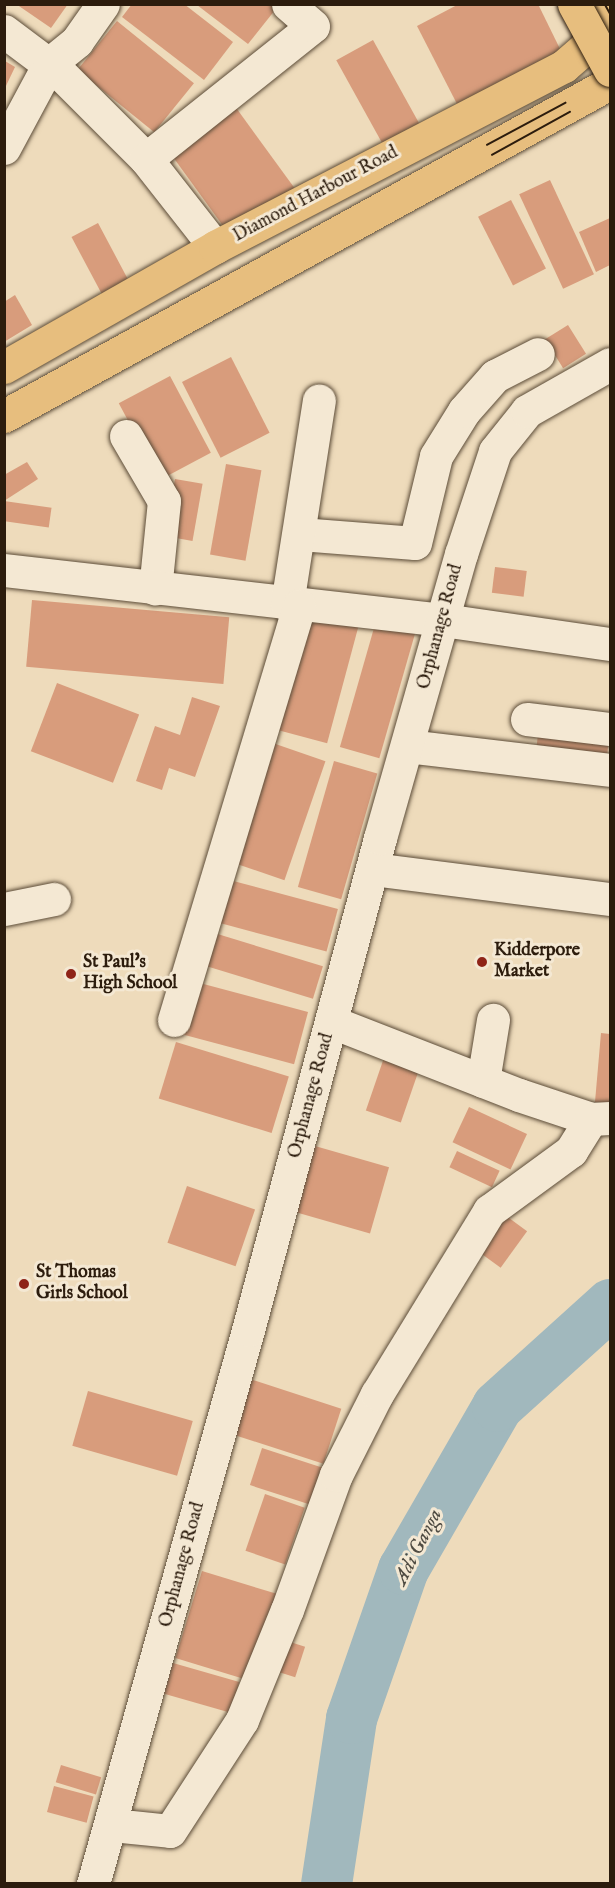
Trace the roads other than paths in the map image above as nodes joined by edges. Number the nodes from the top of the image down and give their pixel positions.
1 (103, 4) edge
2 (288, 4) edge
3 (573, 4) edge
4 (605, 4) edge
5 (4, 32) edge
6 (48, 64) junction
7 (610, 70) edge
8 (610, 83) edge
9 (4, 148) edge
10 (146, 159) junction
11 (215, 247) junction
12 (538, 354) dead end
13 (610, 364) edge
14 (4, 367) edge
15 (320, 400) dead end
16 (4, 416) edge
17 (126, 436) dead end
18 (300, 534) junction
19 (4, 570) edge
20 (155, 589) junction
21 (293, 604) junction
22 (443, 620) junction
23 (610, 644) edge
24 (527, 718) dead end
25 (610, 729) edge
26 (407, 746) junction
27 (610, 770) edge
28 (372, 869) junction
29 (54, 899) dead end
30 (610, 899) edge
31 (4, 909) edge
32 (174, 1020) dead end
33 (493, 1020) dead end
34 (332, 1023) junction
35 (483, 1081) junction
36 (601, 1119) edge
37 (112, 1825) junction
38 (93, 1884) edge

1 - 6 street
2 - 10 street
3 - 7 main road, bridge
4 - 11 main road, Diamond Harbour Road
5 - 6 street
6 - 9 street
6 - 10 street
8 - 16 main road
10 - 11 street
11 - 14 main road, Diamond Harbour Road
12 - 18 street
13 - 22 street, Orphanage Road
15 - 18 street
17 - 20 street
18 - 21 street
19 - 20 street
20 - 21 street
21 - 22 street
21 - 32 street
22 - 23 street
22 - 26 street, Orphanage Road
24 - 25 street
26 - 27 street
26 - 28 street, Orphanage Road
28 - 30 street
28 - 34 street, Orphanage Road
29 - 31 street
33 - 35 street
34 - 35 street
34 - 37 street, Orphanage Road
35 - 36 street
36 - 37 street
37 - 38 street, Orphanage Road

